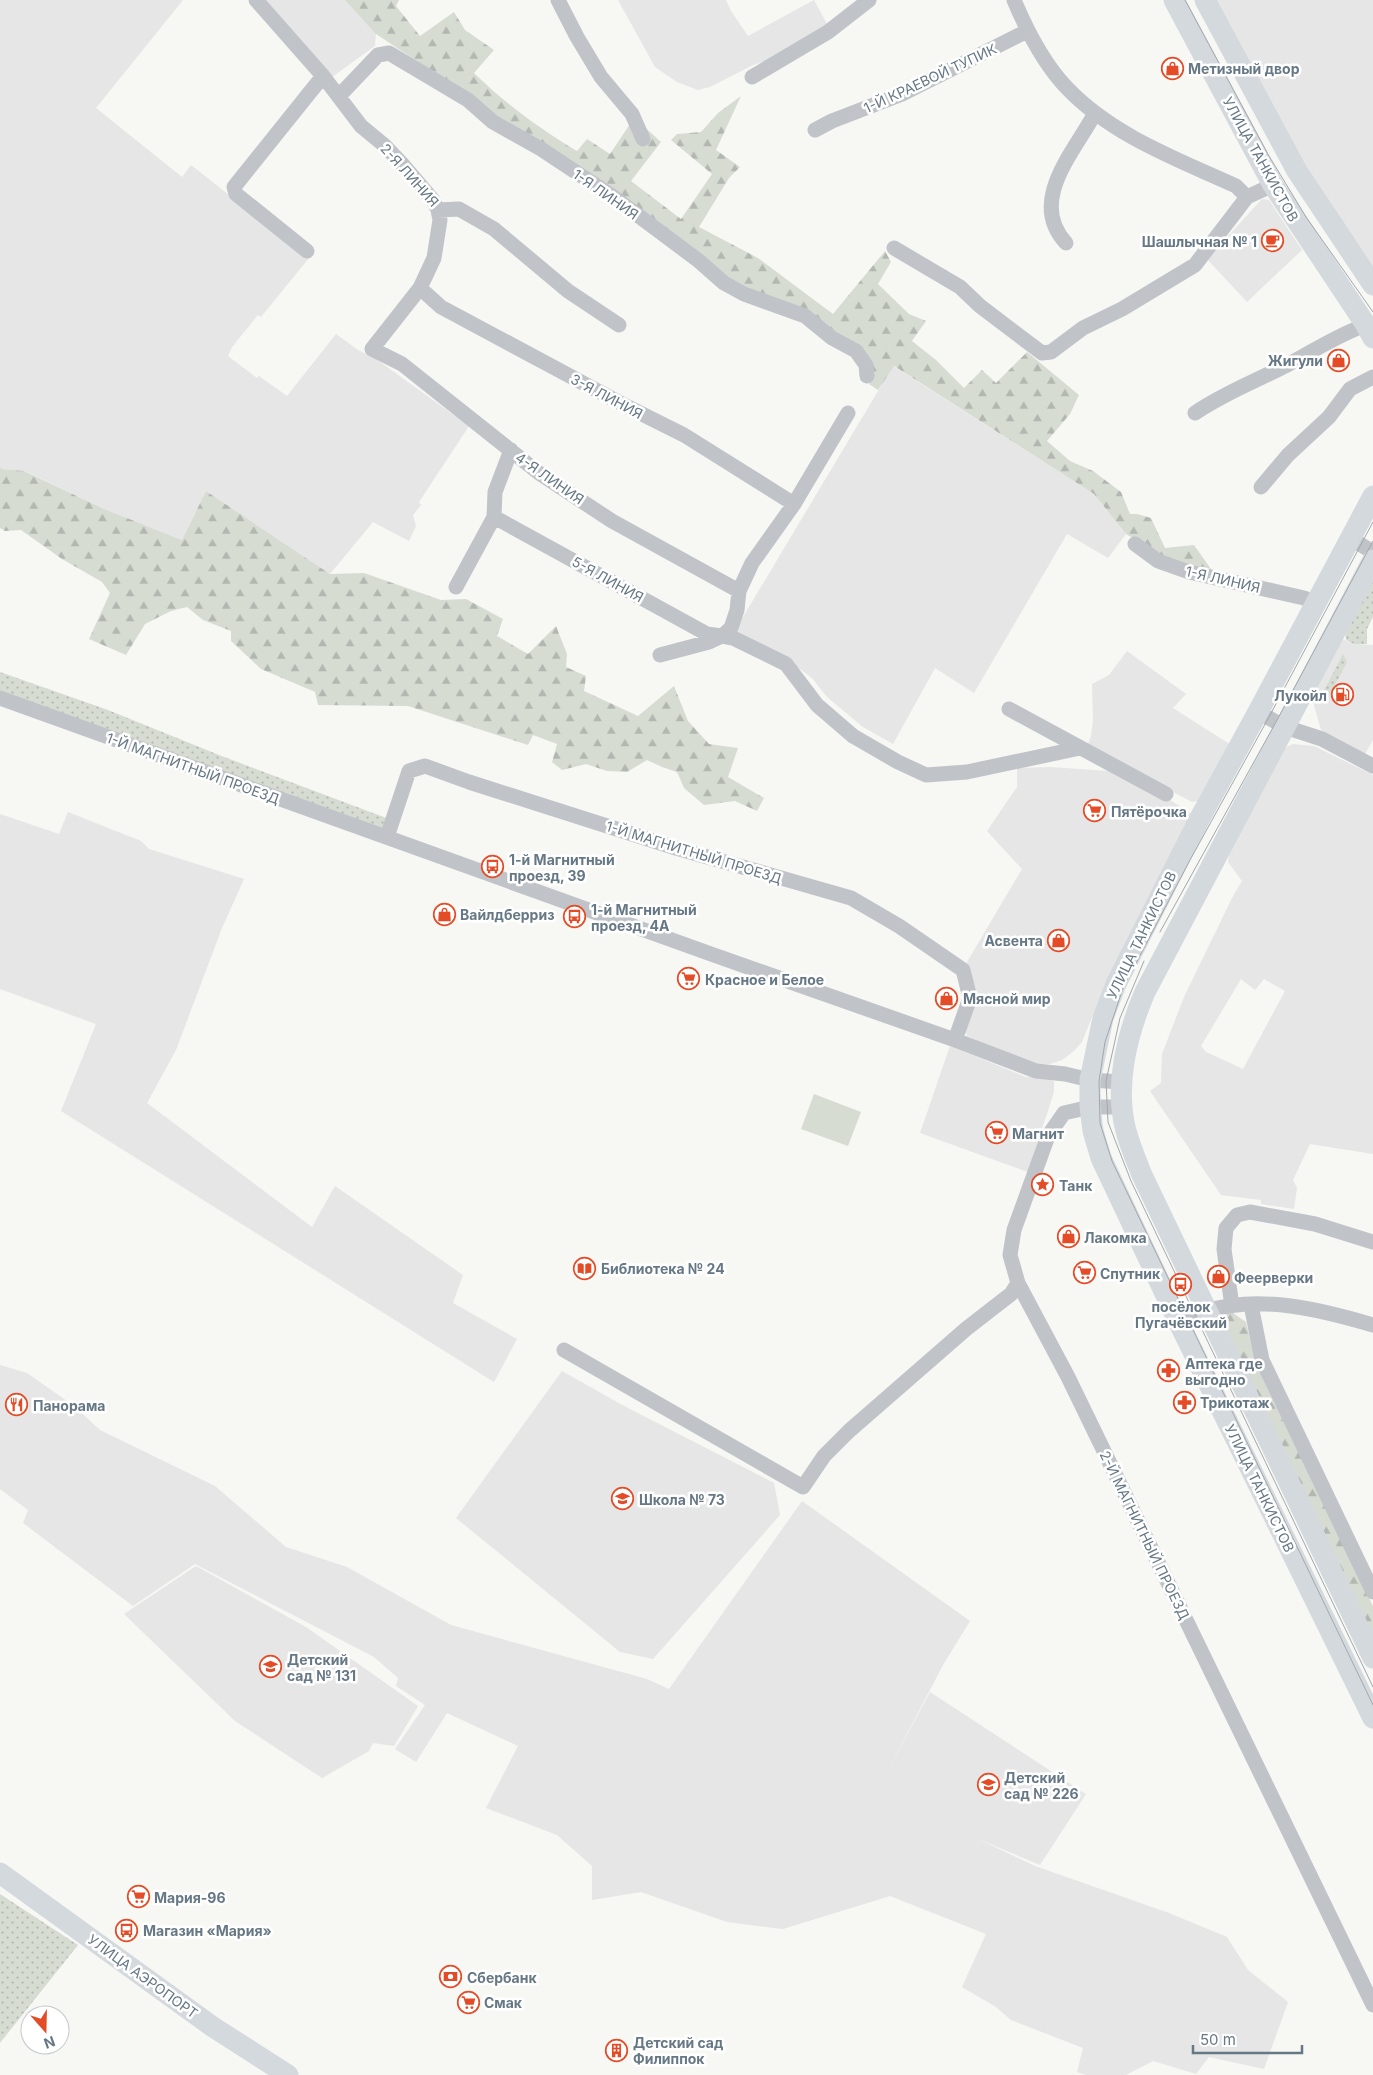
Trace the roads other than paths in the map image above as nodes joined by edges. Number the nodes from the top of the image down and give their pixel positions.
1 (256, 0) edge
2 (558, 0) edge
3 (869, 0) edge
4 (1014, 0) edge
5 (1174, 0) edge
6 (1205, 0) edge
7 (1027, 31) junction
8 (323, 76) junction
9 (752, 77) dead end
10 (339, 96) junction
11 (1095, 113) junction
12 (815, 130) dead end
13 (643, 139) dead end
14 (1272, 186) junction
15 (1247, 198) junction
16 (438, 210) junction
17 (1066, 243) dead end
18 (894, 248) dead end
19 (307, 251) dead end
20 (1373, 285) edge
21 (420, 288) junction
22 (620, 325) dead end
23 (1370, 331) edge
24 (867, 376) dead end
25 (1373, 377) edge
26 (1195, 412) dead end
27 (848, 413) dead end
28 (511, 450) junction
29 (1260, 487) dead end
30 (1373, 496) edge
31 (794, 504) junction
32 (494, 518) junction
33 (1350, 538) junction
34 (1135, 544) dead end
35 (1373, 552) edge
36 (1373, 560) edge
37 (456, 588) dead end
38 (739, 591) junction
39 (1316, 603) junction
40 (722, 636) junction
41 (660, 655) dead end
42 (0, 698) edge
43 (1009, 709) dead end
44 (1258, 712) junction
45 (1285, 727) junction
46 (1080, 748) junction
47 (1373, 766) edge
48 (1166, 794) dead end
49 (387, 837) junction
50 (955, 1040) junction
51 (1090, 1080) junction
52 (1122, 1082) junction
53 (1090, 1107) junction
54 (1122, 1107) junction
55 (1373, 1242) edge
56 (1018, 1283) junction
57 (1251, 1305) junction
58 (1232, 1306) junction
59 (1207, 1311) junction
60 (1179, 1323) junction
61 (1373, 1325) edge
62 (564, 1350) dead end
63 (1373, 1592) edge
64 (1373, 1658) edge
65 (1373, 1718) edge
66 (0, 1873) edge
67 (1373, 2005) edge
68 (288, 2075) edge

1 - 8 street, 2-Я ЛИНИЯ
2 - 13 street
3 - 9 street
4 - 7 street
5 - 14 main road, УЛИЦА ТАНКИСТОВ
6 - 20 main road, УЛИЦА ТАНКИСТОВ
7 - 11 street
7 - 12 street, 1-Й КРАЕВОЙ ТУПИК
8 - 10 street, 2-Я ЛИНИЯ
8 - 19 street
10 - 16 street, 2-Я ЛИНИЯ
10 - 24 street, 1-Я ЛИНИЯ
11 - 15 street
11 - 17 street
14 - 15 street
14 - 23 main road, УЛИЦА ТАНКИСТОВ
15 - 18 street
16 - 21 street
16 - 22 street, 2-Я ЛИНИЯ
21 - 28 street, 4-Я ЛИНИЯ
21 - 31 street, 3-Я ЛИНИЯ
23 - 26 street
25 - 29 street
27 - 31 street
28 - 32 street
28 - 38 street, 4-Я ЛИНИЯ
30 - 33 main road, УЛИЦА ТАНКИСТОВ
31 - 38 street
32 - 37 street
32 - 40 street, 5-Я ЛИНИЯ
33 - 35 street
33 - 39 main road, УЛИЦА ТАНКИСТОВ
34 - 39 street, 1-Я ЛИНИЯ
36 - 45 main road, УЛИЦА ТАНКИСТОВ
38 - 40 street
39 - 44 main road, УЛИЦА ТАНКИСТОВ
40 - 41 street
40 - 46 street, 5-Я ЛИНИЯ
42 - 49 street, 1-Й МАГНИТНЫЙ ПРОЕЗД
43 - 46 street
44 - 45 street
44 - 51 main road, УЛИЦА ТАНКИСТОВ
45 - 47 street
45 - 52 main road, УЛИЦА ТАНКИСТОВ
46 - 48 street
49 - 50 street, 1-Й МАГНИТНЫЙ ПРОЕЗД
49 - 50 street, 1-Й МАГНИТНЫЙ ПРОЕЗД
50 - 51 street, 1-Й МАГНИТНЫЙ ПРОЕЗД
51 - 52 street, 1-Й МАГНИТНЫЙ ПРОЕЗД
51 - 53 main road, УЛИЦА ТАНКИСТОВ
52 - 54 main road, УЛИЦА ТАНКИСТОВ
53 - 54 street, 2-Й МАГНИТНЫЙ ПРОЕЗД
53 - 56 street, 2-Й МАГНИТНЫЙ ПРОЕЗД
53 - 60 main road, УЛИЦА ТАНКИСТОВ
54 - 59 main road, УЛИЦА ТАНКИСТОВ
55 - 58 street
56 - 62 street
56 - 67 street, 2-Й МАГНИТНЫЙ ПРОЕЗД
57 - 58 street
57 - 61 street
57 - 63 street
58 - 59 street
59 - 60 street
59 - 64 main road, УЛИЦА ТАНКИСТОВ
60 - 65 main road, УЛИЦА ТАНКИСТОВ
66 - 68 main road, УЛИЦА АЭРОПОРТ

